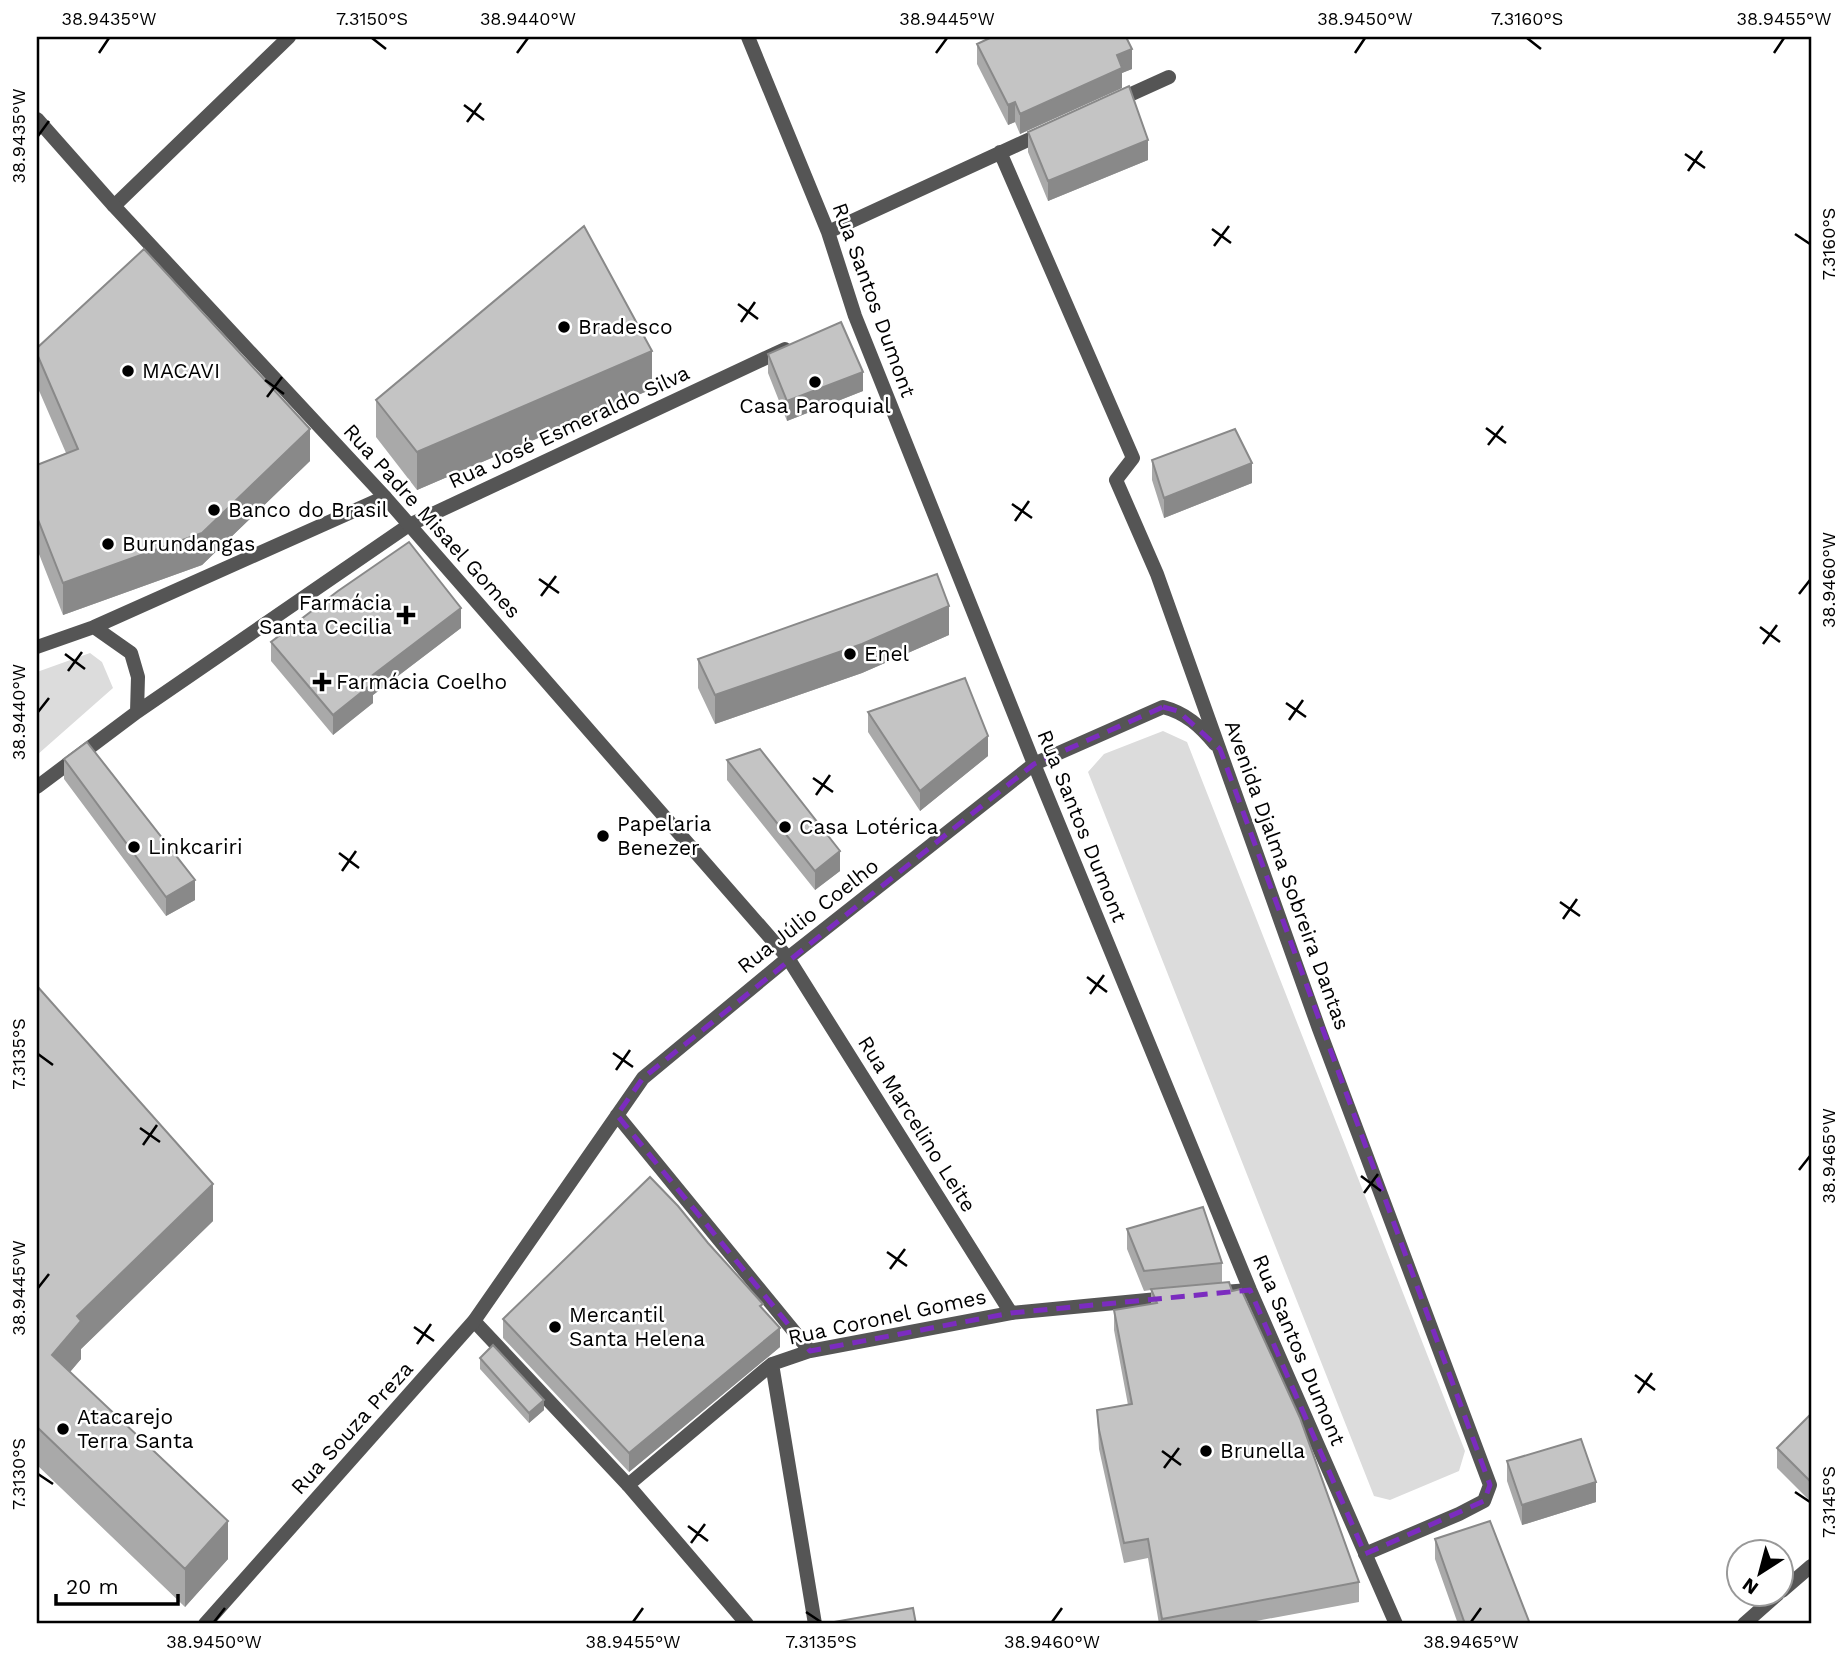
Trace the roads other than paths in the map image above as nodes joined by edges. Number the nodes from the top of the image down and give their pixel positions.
1 (289, 37) edge
2 (748, 37) edge
3 (1169, 77) dead end
4 (1108, 104) edge
5 (37, 119) edge
6 (1060, 125) edge
7 (1000, 152) junction
8 (114, 206) junction
9 (828, 232) junction
10 (793, 345) edge
11 (385, 497) junction
12 (410, 525) junction
13 (94, 627) junction
14 (37, 647) edge
15 (137, 712) junction
16 (1220, 749) junction
17 (1034, 764) junction
18 (37, 787) edge
19 (788, 958) junction
20 (617, 1115) junction
21 (1250, 1290) junction
22 (1210, 1293) edge
23 (1184, 1296) edge
24 (1011, 1313) junction
25 (474, 1321) junction
26 (810, 1352) junction
27 (772, 1364) junction
28 (628, 1485) junction
29 (1365, 1554) junction
30 (1811, 1566) edge
31 (1796, 1579) edge
32 (1763, 1608) edge
33 (205, 1624) edge
34 (747, 1624) edge
35 (815, 1624) edge
36 (1396, 1624) edge
37 (1744, 1624) edge

1 - 8 street
2 - 9 street, Rua Santos Dumont
3 - 4 street
5 - 8 street, Rua Padre Misael Gomes
6 - 7 street
7 - 9 street
7 - 16 street, Avenida Djalma Sobreira Dantas
8 - 11 street, Rua Padre Misael Gomes
9 - 17 street, Rua Santos Dumont
10 - 12 street, Rua José Esmeraldo Silva
11 - 12 street, Rua Padre Misael Gomes
11 - 13 street
12 - 15 street, Rua José Esmeraldo Silva
12 - 19 street, Rua Padre Misael Gomes
13 - 14 street
13 - 15 street
15 - 18 street, Rua José Esmeraldo Silva
16 - 17 street, Rua Júlio Coelho
16 - 29 street, Avenida Djalma Sobreira Dantas
17 - 19 street, Rua Júlio Coelho
17 - 21 street, Rua Santos Dumont
19 - 20 street, Rua Júlio Coelho
19 - 24 street, Rua Marcelino Leite
20 - 25 street, Rua Souza Preza
20 - 26 street
21 - 22 street
21 - 29 street, Rua Santos Dumont
23 - 24 street, Rua Coronel Gomes
24 - 26 street, Rua Coronel Gomes
25 - 28 street
25 - 33 street, Rua Souza Preza
26 - 27 street, Rua Coronel Gomes
27 - 28 street
27 - 35 street
28 - 34 street
29 - 36 street, Rua Santos Dumont
30 - 31 street
32 - 37 street

